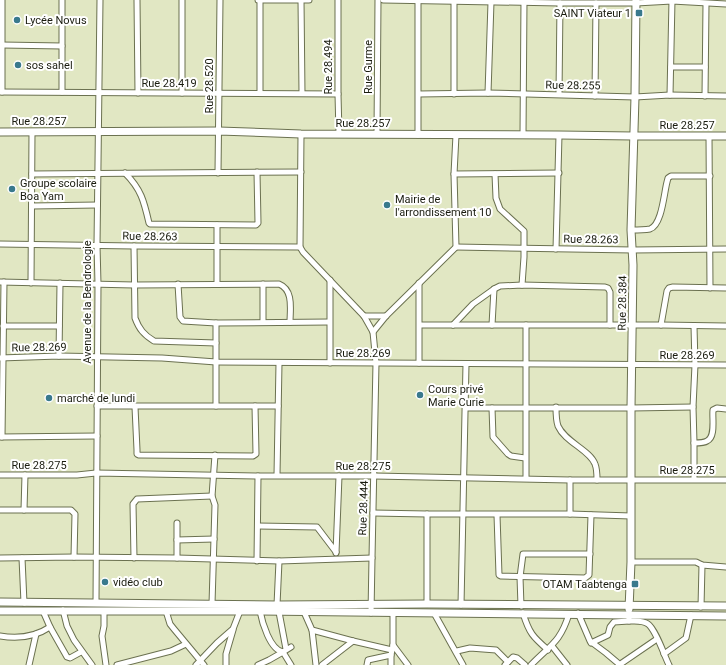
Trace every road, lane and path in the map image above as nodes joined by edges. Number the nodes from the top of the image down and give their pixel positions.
1 (2, 0) edge
2 (62, 0) edge
3 (100, 0) edge
4 (137, 0) edge
5 (182, 0) edge
6 (220, 0) edge
7 (257, 0) edge
8 (260, 0) edge
9 (302, 0) edge
10 (309, 0) edge
11 (338, 0) edge
12 (378, 0) edge
13 (383, 0) edge
14 (418, 1) edge
15 (454, 1) junction
16 (524, 1) edge
17 (672, 1) edge
18 (491, 2) junction
19 (636, 2) edge
20 (560, 3) junction
21 (596, 3) junction
22 (706, 4) junction
23 (726, 4) edge
24 (2, 45) junction
25 (62, 46) junction
26 (671, 67) junction
27 (705, 67) junction
28 (1, 92) edge
29 (62, 92) junction
30 (100, 93) junction
31 (138, 93) junction
32 (182, 93) junction
33 (219, 93) junction
34 (260, 93) junction
35 (302, 93) junction
36 (488, 93) junction
37 (338, 94) junction
38 (419, 94) junction
39 (454, 94) junction
40 (559, 94) junction
41 (524, 95) junction
42 (670, 95) junction
43 (595, 96) junction
44 (635, 96) junction
45 (705, 96) junction
46 (726, 96) edge
47 (219, 131) junction
48 (0, 132) edge
49 (32, 132) junction
50 (98, 132) junction
51 (301, 134) junction
52 (339, 134) junction
53 (377, 134) junction
54 (418, 135) junction
55 (456, 135) junction
56 (524, 135) junction
57 (559, 135) junction
58 (633, 136) junction
59 (709, 136) junction
60 (726, 136) edge
61 (258, 172) junction
62 (302, 172) junction
63 (98, 173) junction
64 (125, 173) junction
65 (218, 173) junction
66 (559, 173) junction
67 (32, 174) junction
68 (454, 174) junction
69 (495, 174) junction
70 (710, 176) junction
71 (97, 205) junction
72 (32, 206) junction
73 (217, 225) junction
74 (630, 230) junction
75 (0, 244) edge
76 (31, 244) junction
77 (97, 244) junction
78 (134, 246) junction
79 (217, 246) junction
80 (300, 246) junction
81 (456, 247) junction
82 (524, 248) junction
83 (556, 249) junction
84 (726, 249) edge
85 (633, 250) junction
86 (710, 250) junction
87 (330, 280) junction
88 (2, 282) edge
89 (31, 283) junction
90 (60, 283) junction
91 (419, 283) junction
92 (98, 284) junction
93 (178, 284) junction
94 (217, 284) junction
95 (263, 284) junction
96 (134, 285) junction
97 (522, 285) junction
98 (710, 288) junction
99 (726, 288) edge
100 (494, 290) junction
101 (364, 316) junction
102 (386, 316) junction
103 (263, 322) junction
104 (290, 322) junction
105 (330, 322) junction
106 (216, 323) junction
107 (420, 325) junction
108 (453, 325) junction
109 (492, 325) junction
110 (526, 325) junction
111 (610, 325) junction
112 (632, 325) junction
113 (661, 325) junction
114 (3, 326) junction
115 (59, 326) junction
116 (694, 326) junction
117 (726, 326) edge
118 (373, 332) junction
119 (216, 343) junction
120 (59, 356) junction
121 (98, 357) junction
122 (1, 358) edge
123 (216, 362) junction
124 (278, 362) junction
125 (330, 363) junction
126 (376, 363) junction
127 (419, 364) junction
128 (466, 364) junction
129 (527, 364) junction
130 (632, 365) junction
131 (695, 365) junction
132 (726, 365) edge
133 (97, 406) junction
134 (216, 406) junction
135 (255, 406) junction
136 (278, 406) junction
137 (135, 407) junction
138 (525, 407) junction
139 (556, 407) junction
140 (692, 407) junction
141 (466, 408) junction
142 (492, 408) junction
143 (631, 408) junction
144 (726, 408) edge
145 (97, 436) junction
146 (1, 437) edge
147 (694, 443) junction
148 (215, 455) junction
149 (525, 458) junction
150 (96, 473) junction
151 (0, 475) edge
152 (25, 475) junction
153 (213, 475) junction
154 (277, 475) junction
155 (258, 476) junction
156 (339, 476) junction
157 (374, 476) junction
158 (464, 477) junction
159 (526, 478) junction
160 (694, 479) junction
161 (570, 480) junction
162 (597, 480) junction
163 (631, 480) junction
164 (726, 480) edge
165 (212, 496) junction
166 (0, 510) edge
167 (24, 510) junction
168 (373, 512) junction
169 (427, 514) junction
170 (462, 514) junction
171 (570, 514) junction
172 (497, 515) junction
173 (591, 515) junction
174 (631, 516) junction
175 (177, 523) dead end
176 (258, 526) junction
177 (214, 539) junction
178 (177, 540) junction
179 (336, 552) junction
180 (590, 554) junction
181 (74, 557) junction
182 (0, 558) edge
183 (22, 558) junction
184 (96, 558) junction
185 (134, 558) junction
186 (177, 558) junction
187 (372, 558) junction
188 (213, 559) junction
189 (337, 559) junction
190 (257, 561) junction
191 (278, 561) junction
192 (631, 562) junction
193 (702, 565) junction
194 (726, 566) edge
195 (520, 577) junction
196 (0, 602) edge
197 (24, 603) junction
198 (96, 604) junction
199 (212, 604) junction
200 (371, 604) junction
201 (427, 604) junction
202 (461, 605) junction
203 (520, 606) junction
204 (726, 606) edge
205 (701, 607) junction
206 (278, 608) junction
207 (63, 610) junction
208 (0, 611) edge
209 (43, 611) junction
210 (166, 611) junction
211 (240, 611) junction
212 (260, 611) junction
213 (104, 612) junction
214 (304, 612) junction
215 (372, 613) junction
216 (393, 613) junction
217 (434, 613) junction
218 (523, 613) junction
219 (578, 613) junction
220 (569, 614) junction
221 (629, 614) junction
222 (691, 615) junction
223 (726, 616) edge
224 (50, 627) junction
225 (233, 629) junction
226 (312, 630) junction
227 (36, 634) junction
228 (0, 636) edge
229 (657, 639) junction
230 (353, 641) junction
231 (591, 643) junction
232 (186, 644) junction
233 (552, 646) junction
234 (287, 649) junction
235 (392, 650) junction
236 (548, 650) junction
237 (457, 651) junction
238 (81, 652) junction
239 (664, 654) junction
240 (200, 660) junction
241 (507, 663) edge
242 (29, 665) edge
243 (92, 665) edge
244 (106, 665) edge
245 (117, 665) edge
246 (196, 665) edge
247 (204, 665) edge
248 (226, 665) edge
249 (258, 665) edge
250 (291, 665) edge
251 (316, 665) edge
252 (322, 665) edge
253 (367, 665) edge
254 (391, 665) edge
255 (408, 665) edge
256 (463, 665) edge
257 (525, 665) edge
258 (531, 665) edge
259 (567, 665) edge
260 (619, 665) edge
261 (669, 665) edge

1 - 24 street
2 - 25 street
3 - 30 street, Avenue de la Bendrologie
4 - 31 street
5 - 32 street
6 - 33 street, Rue 28.520
7 - 8 street
8 - 9 street
8 - 34 street
9 - 10 street
9 - 35 street
11 - 37 street, Rue 28.494
12 - 53 street, Rue Gurme
13 - 14 street
14 - 15 street
14 - 38 street
15 - 18 street
15 - 39 street
16 - 18 street
16 - 20 street
16 - 41 street
17 - 19 street
17 - 22 street
17 - 26 street
18 - 36 street
19 - 21 street
19 - 44 main road, Rue 28.384
20 - 21 street
20 - 40 street
21 - 43 street
22 - 23 street
22 - 27 street
24 - 25 street
24 - 28 street
25 - 29 street
26 - 27 street
26 - 42 street
27 - 45 street
28 - 29 street, Rue 28.419
29 - 30 street, Rue 28.419
30 - 31 street, Rue 28.419
30 - 50 street, Avenue de la Bendrologie
31 - 32 street, Rue 28.419
32 - 33 street, Rue 28.419
33 - 34 street, Rue 28.419
33 - 47 street, Rue 28.520
34 - 35 street, Rue 28.419
35 - 37 street, Rue 28.419
36 - 39 street, Rue 28.255
36 - 41 street, Rue 28.255
37 - 52 street, Rue 28.494
38 - 39 street, Rue 28.255
38 - 54 street
40 - 41 street, Rue 28.255
40 - 43 street, Rue 28.255
41 - 56 street
42 - 44 street, Rue 28.255
42 - 45 street, Rue 28.255
43 - 44 street, Rue 28.255
44 - 58 main road, Rue 28.384
45 - 46 street, Rue 28.255
47 - 50 main road, Rue 28.257
47 - 51 main road, Rue 28.257
47 - 65 street, Rue 28.520
48 - 49 main road, Rue 28.257
49 - 50 main road, Rue 28.257
49 - 67 street
50 - 63 street, Avenue de la Bendrologie
51 - 52 main road, Rue 28.257
51 - 62 street
52 - 53 main road, Rue 28.257
53 - 54 main road, Rue 28.257
54 - 55 main road, Rue 28.257
55 - 56 main road, Rue 28.257
55 - 68 street
56 - 57 main road, Rue 28.257
57 - 58 main road, Rue 28.257
57 - 66 street
58 - 59 main road, Rue 28.257
58 - 74 main road, Rue 28.384
59 - 60 main road, Rue 28.257
59 - 70 street
61 - 62 street
61 - 65 street
61 - 73 street
62 - 80 street
63 - 64 street
63 - 67 street
63 - 71 street, Avenue de la Bendrologie
64 - 65 street
64 - 73 street
66 - 69 street
66 - 83 street
67 - 72 street
68 - 69 street
68 - 81 street
69 - 82 street
70 - 74 street
70 - 86 street
71 - 72 street
71 - 77 street, Avenue de la Bendrologie
72 - 76 street
73 - 79 street
74 - 85 main road, Rue 28.384
75 - 76 street, Rue 28.263
76 - 77 street, Rue 28.263
76 - 89 street
77 - 78 street, Rue 28.263
77 - 92 street, Avenue de la Bendrologie
78 - 79 street, Rue 28.263
78 - 96 street
79 - 80 street, Rue 28.263
79 - 94 street
80 - 87 street
81 - 82 street, Rue 28.263
81 - 91 street
82 - 83 street, Rue 28.263
82 - 97 street
83 - 85 street, Rue 28.263
84 - 86 street, Rue 28.263
85 - 86 street, Rue 28.263
85 - 112 main road, Rue 28.384
86 - 98 street
87 - 101 street
87 - 105 street
88 - 89 street
88 - 114 street
89 - 90 street
90 - 92 street
90 - 115 street
91 - 102 street
91 - 107 street
92 - 96 street
92 - 121 street, Avenue de la Bendrologie
93 - 94 street
93 - 96 street
93 - 106 street
94 - 95 street
95 - 103 street
95 - 104 street
96 - 119 street
97 - 100 street
97 - 111 street
98 - 99 street
98 - 113 street
100 - 108 street
100 - 109 street
101 - 102 street
101 - 118 street
102 - 118 street
103 - 104 street
103 - 106 street
104 - 105 street
105 - 125 street
106 - 119 street
107 - 108 street
107 - 127 street
108 - 109 street
109 - 110 street
110 - 111 street
110 - 129 street
111 - 112 street
112 - 113 street
112 - 130 main road, Rue 28.384
113 - 116 street
114 - 115 street
114 - 122 street
115 - 120 street
116 - 117 street
116 - 131 street
118 - 126 street, Rue 28.444
119 - 123 street
120 - 121 street, Rue 28.269
120 - 122 street, Rue 28.269
121 - 123 street, Rue 28.269
121 - 133 street, Avenue de la Bendrologie
122 - 146 street
123 - 124 street, Rue 28.269
123 - 134 street
124 - 125 street, Rue 28.269
124 - 136 street
125 - 126 street, Rue 28.269
126 - 127 street, Rue 28.269
126 - 157 street, Rue 28.444
127 - 128 street, Rue 28.269
128 - 129 street, Rue 28.269
128 - 141 street
129 - 130 street, Rue 28.269
129 - 138 street
130 - 131 street, Rue 28.269
130 - 143 main road, Rue 28.384
131 - 132 street, Rue 28.269
131 - 140 street
133 - 137 street
133 - 145 street, Avenue de la Bendrologie
134 - 135 street
134 - 137 street
135 - 136 street
135 - 148 street
136 - 154 street
137 - 148 street
138 - 139 street
138 - 142 street
138 - 149 street
139 - 143 street
139 - 162 street
140 - 143 street
140 - 147 street
141 - 142 street
141 - 158 street
142 - 149 street
143 - 163 main road, Rue 28.384
144 - 147 street
145 - 146 street
145 - 150 street, Avenue de la Bendrologie
147 - 160 street
148 - 153 street
149 - 159 street
150 - 152 street, Rue 28.275
150 - 153 street, Rue 28.275
150 - 184 street, Avenue de la Bendrologie
151 - 152 street, Rue 28.275
152 - 167 street
153 - 155 street, Rue 28.275
153 - 165 street
154 - 155 street, Rue 28.275
154 - 156 street, Rue 28.275
155 - 176 street
156 - 157 street, Rue 28.275
156 - 179 street
157 - 158 street, Rue 28.275
157 - 168 street, Rue 28.444
158 - 159 street, Rue 28.275
158 - 170 street
159 - 161 street, Rue 28.275
160 - 163 street, Rue 28.275
160 - 164 street, Rue 28.275
161 - 162 street, Rue 28.275
161 - 171 street
162 - 163 street, Rue 28.275
163 - 174 main road, Rue 28.384
165 - 177 street
165 - 185 street
166 - 167 street
167 - 181 street
168 - 169 street
168 - 187 street, Rue 28.444
169 - 170 street
169 - 201 street
170 - 172 street
170 - 202 street
171 - 172 street
171 - 173 street
172 - 195 street
173 - 174 street
173 - 180 street
174 - 192 main road, Rue 28.384
175 - 178 street
176 - 179 street
176 - 190 street
177 - 178 street
177 - 188 street
178 - 186 street
179 - 189 street
180 - 195 street
180 - 195 street
181 - 183 street
181 - 184 street
182 - 183 street
183 - 197 street
184 - 185 street
184 - 198 street, Avenue de la Bendrologie
185 - 186 street
186 - 188 street
187 - 189 street
187 - 200 street, Rue 28.444
188 - 190 street
188 - 199 street
189 - 191 street
190 - 191 street
191 - 206 street
192 - 193 street
192 - 221 main road, Rue 28.384
193 - 194 street
193 - 205 street
195 - 203 street
196 - 197 main road
197 - 198 main road
198 - 199 main road
199 - 206 main road
200 - 201 main road
200 - 206 main road
200 - 215 street, Rue 28.444
201 - 202 main road
202 - 203 main road
203 - 221 main road
204 - 205 main road
205 - 221 main road
206 - 212 main road
206 - 214 main road
206 - 234 street
207 - 209 main road
207 - 213 main road
207 - 238 street
208 - 209 main road
209 - 224 street
210 - 211 main road
210 - 213 main road
210 - 232 street
211 - 212 main road
211 - 225 street
212 - 234 street
213 - 244 street
214 - 215 main road
214 - 226 street
215 - 216 main road
216 - 217 main road
216 - 235 street
217 - 218 main road
217 - 237 street
218 - 220 main road
218 - 236 street
219 - 220 main road
219 - 221 main road
219 - 231 street
220 - 233 street
221 - 222 main road
221 - 229 street
221 - 231 street
222 - 223 main road
222 - 239 street
224 - 227 street
224 - 238 street
225 - 240 street
225 - 248 street
226 - 230 street
226 - 251 street
227 - 228 street
227 - 242 street
229 - 239 street
229 - 260 street
230 - 235 street
230 - 252 street
231 - 260 street
232 - 240 street
232 - 245 street
233 - 236 street
233 - 259 street
234 - 249 street
234 - 250 street
235 - 253 street
235 - 254 street
235 - 255 street
236 - 258 street
237 - 241 street
237 - 256 street
238 - 243 street
239 - 261 street
240 - 246 street
240 - 247 street
241 - 257 street

